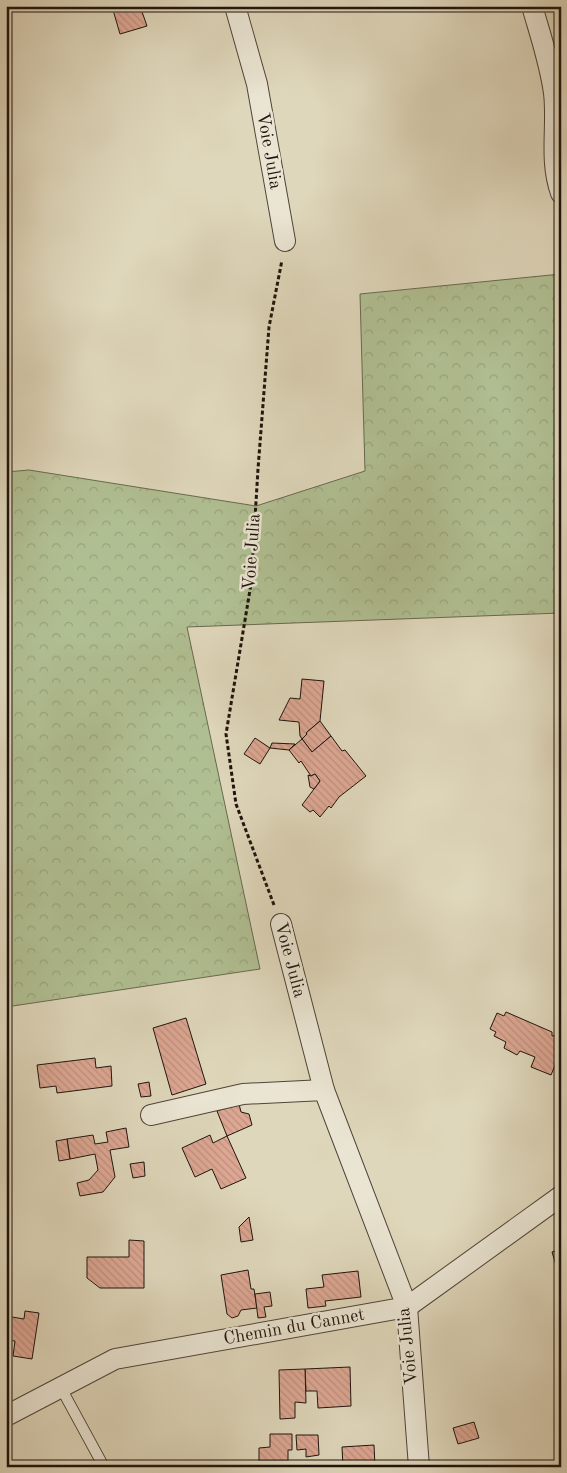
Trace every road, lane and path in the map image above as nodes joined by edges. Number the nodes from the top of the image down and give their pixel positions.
1 (235, 6) edge
2 (532, 6) edge
3 (561, 193) edge
4 (286, 241) joint
5 (281, 924) joint
6 (324, 1090) junction
7 (151, 1115) dead end
8 (561, 1196) edge
9 (407, 1307) junction
10 (61, 1388) junction
11 (6, 1416) edge
12 (104, 1467) edge
13 (419, 1467) edge

1 - 4 street, Voie Julia
2 - 3 street
4 - 5 path, Voie Julia
5 - 6 street, Voie Julia
6 - 7 street
6 - 9 street, Voie Julia
8 - 9 street, Chemin du Cannet
9 - 10 street, Chemin du Cannet
9 - 13 street, Voie Julia
10 - 11 street, Chemin du Cannet
10 - 12 lane

